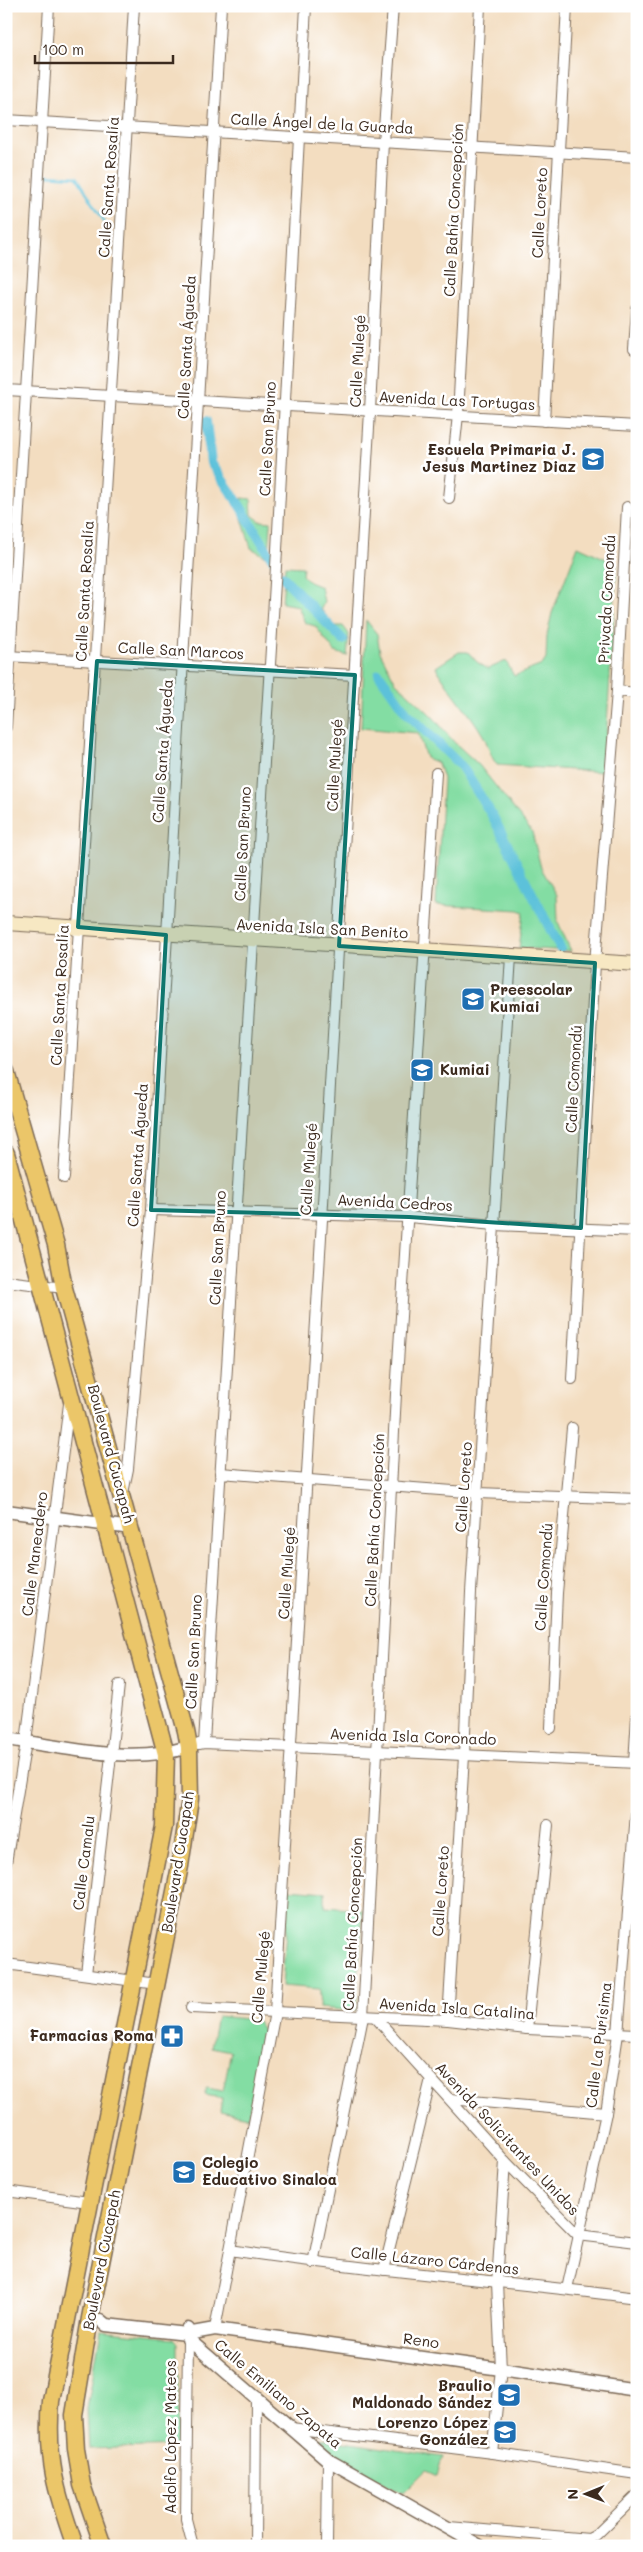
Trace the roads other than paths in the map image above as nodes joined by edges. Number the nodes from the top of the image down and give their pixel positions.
1 (50, 6) edge
2 (134, 6) edge
3 (221, 6) edge
4 (306, 6) edge
5 (393, 6) edge
6 (480, 6) edge
7 (567, 6) edge
8 (6, 120) edge
9 (44, 122) junction
10 (128, 127) junction
11 (214, 132) junction
12 (300, 137) junction
13 (383, 142) junction
14 (472, 148) junction
15 (558, 152) junction
16 (637, 157) edge
17 (637, 309) edge
18 (634, 349) dead end
19 (6, 390) edge
20 (27, 391) junction
21 (111, 394) junction
22 (199, 400) junction
23 (285, 405) junction
24 (370, 411) junction
25 (458, 415) junction
26 (544, 420) junction
27 (637, 426) edge
28 (449, 498) dead end
29 (627, 508) dead end
30 (8, 656) edge
31 (97, 661) junction
32 (183, 667) junction
33 (268, 671) junction
34 (355, 675) junction
35 (617, 691) junction
36 (637, 693) edge
37 (6, 727) edge
38 (436, 773) dead end
39 (6, 923) edge
40 (78, 927) junction
41 (166, 935) junction
42 (252, 941) junction
43 (339, 946) junction
44 (426, 951) junction
45 (511, 956) junction
46 (596, 963) junction
47 (637, 964) edge
48 (6, 1071) edge
49 (6, 1153) edge
50 (64, 1178) dead end
51 (151, 1210) junction
52 (235, 1211) junction
53 (322, 1214) junction
54 (409, 1217) junction
55 (494, 1225) junction
56 (581, 1228) junction
57 (637, 1231) edge
58 (56, 1245) junction
59 (31, 1247) junction
60 (6, 1281) edge
61 (40, 1285) junction
62 (64, 1288) junction
63 (572, 1379) dead end
64 (70, 1398) junction
65 (572, 1428) dead end
66 (220, 1473) junction
67 (308, 1479) junction
68 (392, 1485) junction
69 (479, 1493) junction
70 (122, 1496) junction
71 (565, 1496) junction
72 (637, 1499) edge
73 (6, 1512) edge
74 (55, 1518) junction
75 (104, 1524) junction
76 (131, 1528) junction
77 (119, 1685) dead end
78 (637, 1716) edge
79 (551, 1728) dead end
80 (6, 1739) edge
81 (26, 1742) junction
82 (196, 1745) junction
83 (291, 1748) junction
84 (378, 1750) junction
85 (166, 1754) junction
86 (112, 1755) junction
87 (464, 1756) junction
88 (635, 1763) edge
89 (637, 1801) edge
90 (548, 1825) dead end
91 (6, 1863) edge
92 (6, 1964) edge
93 (86, 1974) junction
94 (134, 1980) junction
95 (156, 1984) junction
96 (191, 2008) dead end
97 (275, 2012) junction
98 (363, 2017) junction
99 (376, 2018) junction
100 (448, 2020) junction
101 (527, 2029) junction
102 (618, 2034) junction
103 (637, 2034) edge
104 (430, 2080) junction
105 (450, 2099) junction
106 (606, 2113) junction
107 (505, 2161) junction
108 (6, 2191) edge
109 (89, 2202) junction
110 (578, 2235) junction
111 (637, 2242) edge
112 (230, 2250) junction
113 (312, 2263) junction
114 (384, 2270) junction
115 (497, 2283) junction
116 (567, 2288) junction
117 (637, 2298) edge
118 (68, 2310) junction
119 (95, 2319) junction
120 (215, 2329) junction
121 (188, 2333) junction
122 (501, 2368) junction
123 (637, 2390) edge
124 (256, 2396) junction
125 (288, 2428) junction
126 (492, 2453) junction
127 (328, 2460) junction
128 (637, 2474) edge
129 (637, 2494) edge
130 (446, 2527) junction
131 (75, 2546) edge
132 (103, 2546) edge
133 (193, 2546) edge
134 (255, 2546) edge
135 (328, 2546) edge
136 (480, 2546) edge

1 - 9 street
2 - 10 street, Calle Santa Rosalía
3 - 11 street, Calle Santa Águeda
4 - 12 street, Calle San Bruno
5 - 13 street, Calle Mulegé
6 - 14 street, Calle Bahía Concepción
7 - 15 street, Calle Loreto
8 - 9 street, Calle Ángel de la Guarda
9 - 10 street, Calle Ángel de la Guarda
9 - 20 street
10 - 11 street, Calle Ángel de la Guarda
10 - 21 street, Calle Santa Rosalía
11 - 12 street, Calle Ángel de la Guarda
11 - 22 street, Calle Santa Águeda
12 - 13 street, Calle Ángel de la Guarda
12 - 23 street, Calle San Bruno
13 - 14 street, Calle Ángel de la Guarda
13 - 24 street, Calle Mulegé
14 - 15 street, Calle Ángel de la Guarda
14 - 25 street, Calle Bahía Concepción
15 - 16 street, Calle Ángel de la Guarda
15 - 26 street, Calle Loreto
17 - 18 street
19 - 20 street, Avenida Las Tortugas
20 - 21 street, Avenida Las Tortugas
20 - 30 street
21 - 22 street, Avenida Las Tortugas
21 - 31 street, Calle Santa Rosalía
22 - 23 street, Avenida Las Tortugas
22 - 32 street, Calle Santa Águeda
23 - 24 street, Avenida Las Tortugas
23 - 33 street, Calle San Bruno
24 - 25 street, Avenida Las Tortugas
24 - 34 street, Calle Mulegé
25 - 26 street, Avenida Las Tortugas
25 - 28 street, Calle Bahía Concepción
26 - 27 street, Avenida Las Tortugas
29 - 35 street, Privada Comondú
30 - 31 street, Calle San Marcos
30 - 37 street
31 - 32 street, Calle San Marcos
31 - 40 street, Calle Santa Rosalía
32 - 33 street, Calle San Marcos
32 - 41 street, Calle Santa Águeda
33 - 34 street, Calle San Marcos
33 - 42 street, Calle San Bruno
34 - 43 street, Calle Mulegé
35 - 36 street
35 - 46 street, Calle Comondú
38 - 44 street, Calle Bahía Concepción
39 - 40 main road, Avenida Isla San Benito
40 - 41 main road, Avenida Isla San Benito
40 - 50 street, Calle Santa Rosalía
41 - 42 main road, Avenida Isla San Benito
41 - 51 street, Calle Santa Águeda
42 - 43 main road, Avenida Isla San Benito
42 - 52 street, Calle San Bruno
43 - 44 main road, Avenida Isla San Benito
43 - 53 street, Calle Mulegé
44 - 45 main road, Avenida Isla San Benito
44 - 54 street, Calle Bahía Concepción
45 - 46 main road, Avenida Isla San Benito
45 - 55 street, Calle Loreto
46 - 47 main road, Avenida Isla San Benito
46 - 56 street, Calle Comondú
48 - 58 main road, Boulevard Cucapah
49 - 59 main road, Boulevard Cucapah
51 - 52 street, Avenida Cedros
51 - 70 street, Calle Santa Águeda
52 - 53 street, Avenida Cedros
52 - 66 street, Calle San Bruno
53 - 54 street, Avenida Cedros
53 - 67 street, Calle Mulegé
54 - 55 street, Avenida Cedros
54 - 68 street, Calle Bahía Concepción
55 - 56 street, Avenida Cedros
55 - 69 street, Calle Loreto
56 - 57 street, Avenida Cedros
56 - 63 street, Calle Comondú
58 - 59 main road
58 - 62 main road, Boulevard Cucapah
59 - 61 main road, Boulevard Cucapah
60 - 61 street
61 - 62 street
61 - 64 main road, Boulevard Cucapah
62 - 70 main road, Boulevard Cucapah
64 - 74 street, Calle Maneadero
64 - 75 main road, Boulevard Cucapah
65 - 71 street, Calle Comondú
66 - 67 street
66 - 82 street, Calle San Bruno
67 - 68 street
67 - 83 street, Calle Mulegé
68 - 69 street
68 - 84 street, Calle Bahía Concepción
69 - 71 street
69 - 87 street, Calle Loreto
70 - 76 main road, Boulevard Cucapah
71 - 72 street
71 - 79 street, Calle Comondú
73 - 74 street
74 - 75 street
74 - 81 street, Calle Maneadero
75 - 76 street
75 - 85 main road, Boulevard Cucapah
76 - 82 main road, Boulevard Cucapah
77 - 86 street, Calle Camalu
78 - 88 street
80 - 81 street
81 - 86 street
81 - 91 street, Calle Maneadero
82 - 83 street, Avenida Isla Coronado
82 - 85 street
82 - 95 main road, Boulevard Cucapah
83 - 84 street, Avenida Isla Coronado
83 - 97 street, Calle Mulegé
84 - 87 street, Avenida Isla Coronado
84 - 98 street, Calle Bahía Concepción
85 - 86 street
85 - 94 main road, Boulevard Cucapah
86 - 93 street, Calle Camalu
87 - 88 street, Avenida Isla Coronado
87 - 100 street, Calle Loreto
89 - 102 street, Calle La Purísima
90 - 101 street
92 - 93 street
93 - 94 street
94 - 95 street
94 - 109 main road, Boulevard Cucapah
95 - 119 main road, Boulevard Cucapah
96 - 97 street, Avenida Isla Catalina
97 - 98 street, Avenida Isla Catalina
97 - 112 street, Calle Mulegé
98 - 99 street, Avenida Isla Catalina
98 - 113 street, Calle Bahía Concepción
99 - 100 street, Avenida Isla Catalina
99 - 104 street, Avenida Solicitantes Unidos
100 - 101 street, Avenida Isla Catalina
101 - 102 street, Avenida Isla Catalina
102 - 103 street, Avenida Isla Catalina
102 - 106 street, Calle La Purísima
104 - 105 street, Avenida Solicitantes Unidos
104 - 114 street
105 - 106 street
105 - 107 street, Avenida Solicitantes Unidos
106 - 110 street, Calle La Purísima
107 - 110 street, Avenida Solicitantes Unidos
107 - 115 street
108 - 109 street
109 - 118 main road, Boulevard Cucapah
110 - 111 street, Avenida Solicitantes Unidos
110 - 116 street, Calle La Purísima
112 - 113 street, Calle Lázaro Cárdenas
112 - 120 street, Calle Mulegé
113 - 114 street, Calle Lázaro Cárdenas
114 - 115 street, Calle Lázaro Cárdenas
115 - 116 street, Calle Lázaro Cárdenas
115 - 122 street
116 - 117 street, Calle Lázaro Cárdenas
118 - 119 street, Reno
118 - 131 main road, Boulevard Cucapah
119 - 121 street, Reno
119 - 132 main road, Boulevard Cucapah
120 - 121 street, Reno
120 - 122 street, Reno
121 - 124 street, Calle Emiliano Zapata
121 - 133 street, Adolfo López Mateos
122 - 123 street, Reno
122 - 126 street
124 - 125 street, Calle Emiliano Zapata
124 - 134 street
125 - 126 street
125 - 127 street, Calle Emiliano Zapata
126 - 128 street
127 - 130 street, Calle Emiliano Zapata
127 - 135 street
129 - 130 street
130 - 136 street, Calle Emiliano Zapata

